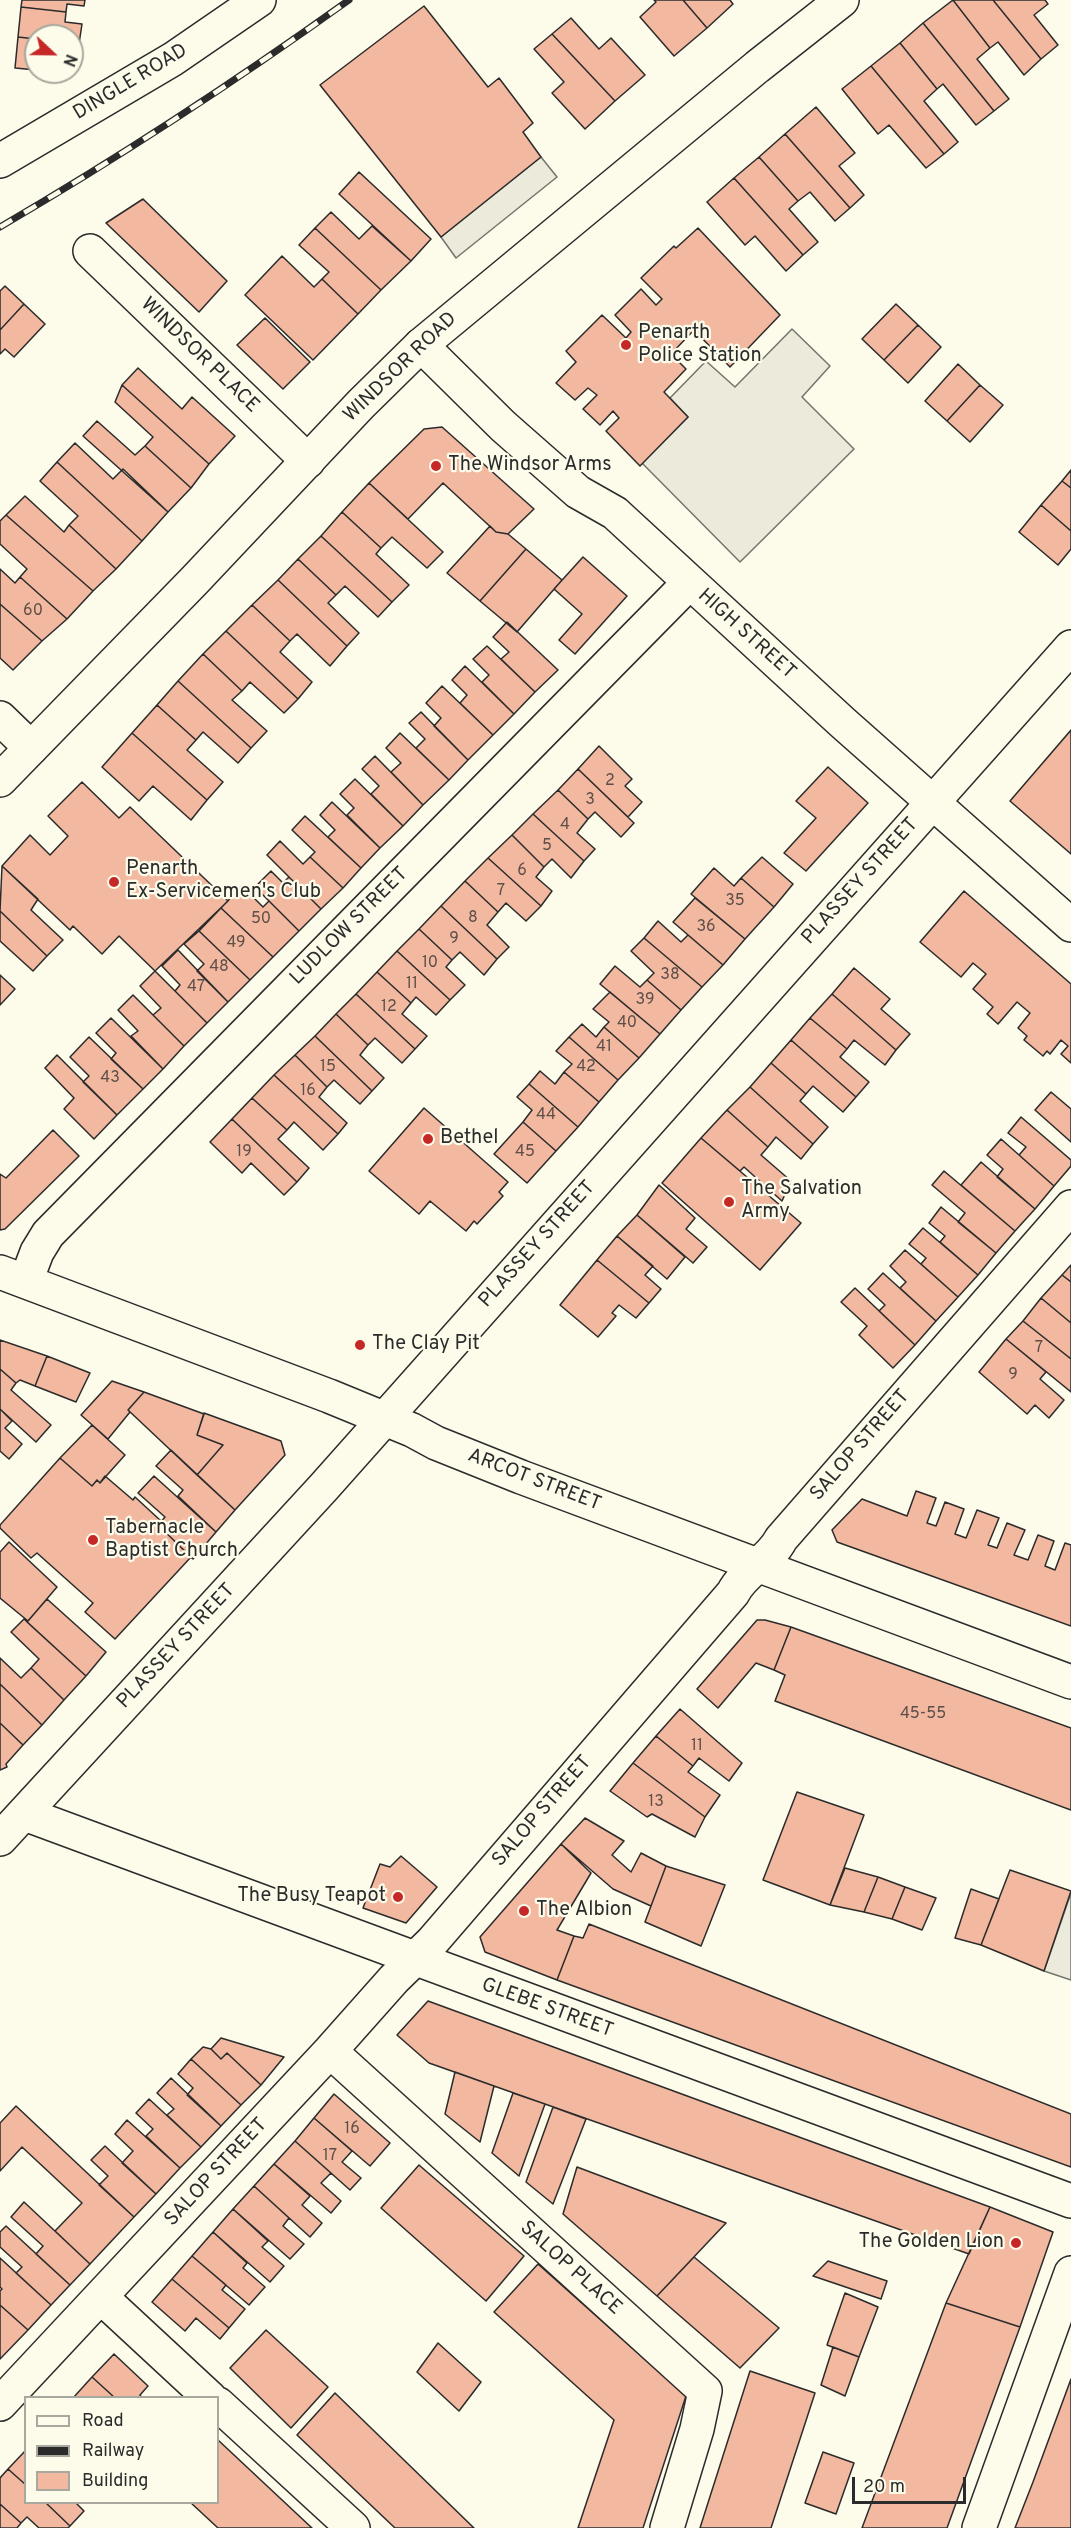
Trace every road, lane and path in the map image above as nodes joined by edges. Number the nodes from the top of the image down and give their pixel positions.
1 (259, 0) edge
2 (842, 0) edge
3 (0, 161) edge
4 (90, 250) dead end
5 (421, 345) junction
6 (308, 460) junction
7 (689, 583) junction
8 (1071, 647) edge
9 (0, 718) edge
10 (32, 748) junction
11 (0, 780) edge
12 (932, 803) junction
13 (1071, 925) edge
14 (1071, 1207) edge
15 (8, 1276) edge
16 (384, 1418) junction
17 (759, 1564) junction
18 (1071, 1682) edge
19 (7, 1831) edge
20 (414, 1960) junction
21 (330, 2051) junction
22 (1071, 2201) edge
23 (1071, 2273) edge
24 (101, 2297) junction
25 (209, 2396) edge
26 (0, 2404) edge
27 (219, 2405) edge
28 (353, 2528) edge
29 (667, 2528) edge
30 (979, 2528) edge

1 - 3 street, DINGLE ROAD
2 - 5 street, WINDSOR ROAD
4 - 6 street, WINDSOR PLACE
5 - 6 street, WINDSOR ROAD
5 - 7 street, HIGH STREET
6 - 10 street, WINDSOR ROAD
7 - 12 street, HIGH STREET
7 - 15 street, LUDLOW STREET
8 - 12 street, PLASSEY STREET
9 - 10 street
10 - 11 street, WINDSOR ROAD
12 - 13 street, HIGH STREET
12 - 16 street, PLASSEY STREET
14 - 17 street, SALOP STREET
15 - 16 street, ARCOT STREET
16 - 17 street, ARCOT STREET
16 - 19 street, PLASSEY STREET
17 - 18 street, ARCOT STREET
17 - 20 street, SALOP STREET
19 - 20 street, GLEBE STREET
20 - 21 street, SALOP STREET
20 - 22 street, GLEBE STREET
21 - 24 street, SALOP STREET
21 - 29 street, SALOP PLACE
23 - 30 street
24 - 25 street
24 - 26 street, SALOP STREET
27 - 28 street

